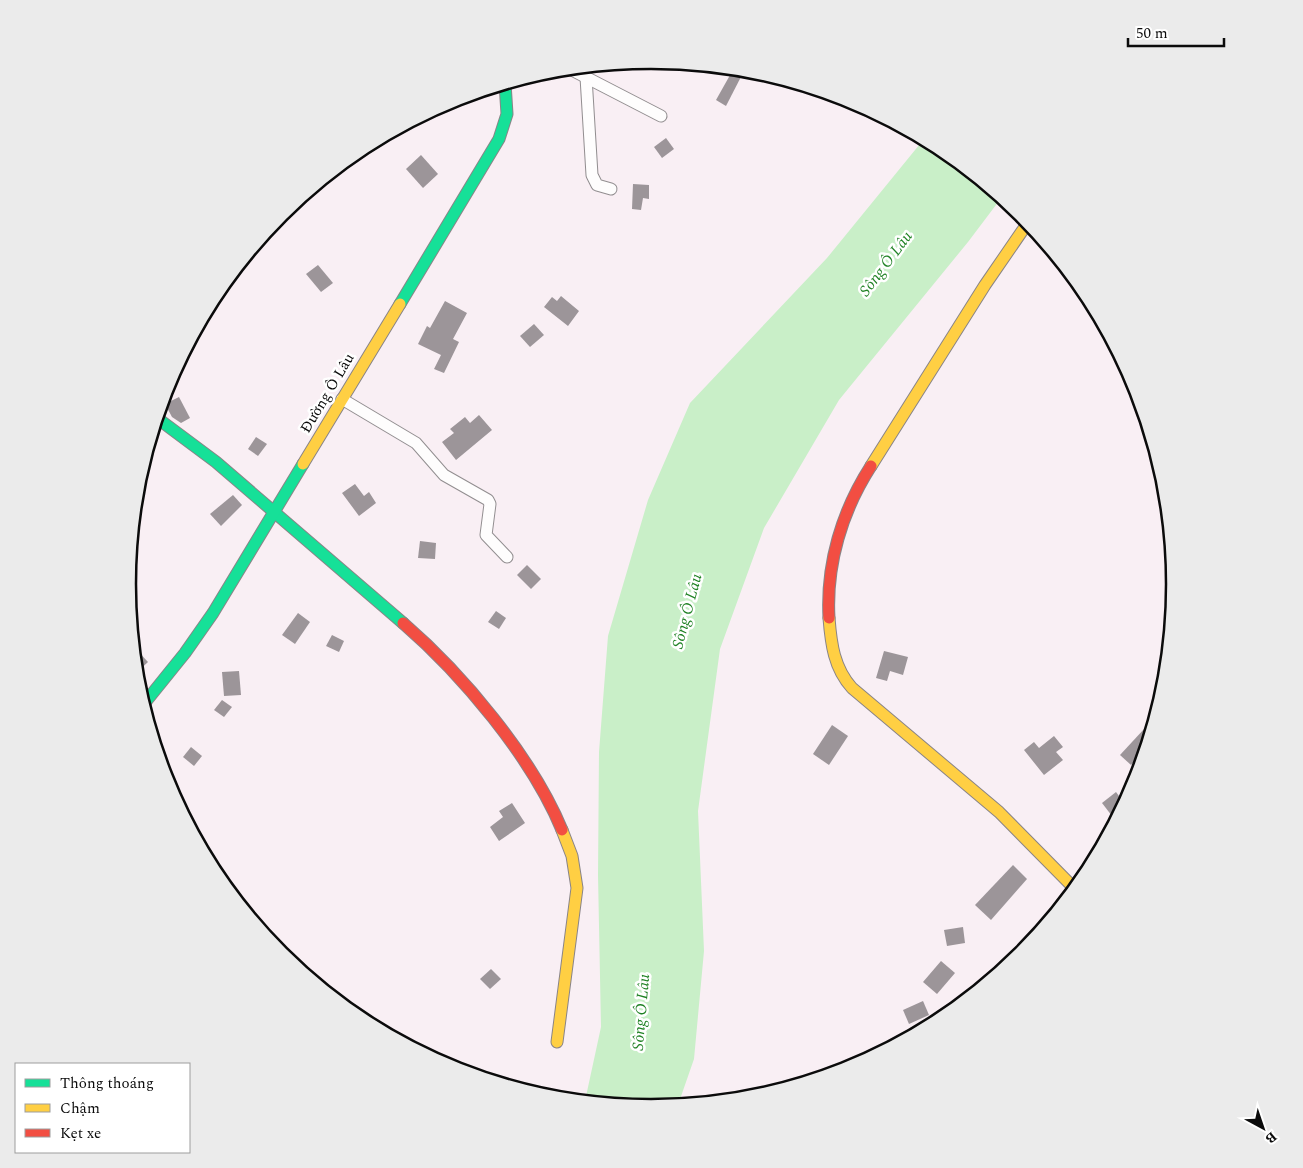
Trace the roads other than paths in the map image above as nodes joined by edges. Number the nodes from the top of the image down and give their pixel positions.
1 (580, 74) edge
2 (586, 77) junction
3 (505, 90) edge
4 (661, 116) dead end
5 (611, 189) dead end
6 (1024, 229) edge
7 (342, 399) junction
8 (163, 422) edge
9 (273, 513) junction
10 (507, 557) dead end
11 (149, 697) edge
12 (1070, 883) edge
13 (557, 1042) dead end

1 - 2 street
2 - 4 street
2 - 5 street
3 - 7 street, Đường Ô Lâu
6 - 12 street
7 - 9 street, Đường Ô Lâu
7 - 10 street
8 - 9 street
9 - 11 street, Đường Ô Lâu
9 - 13 street

